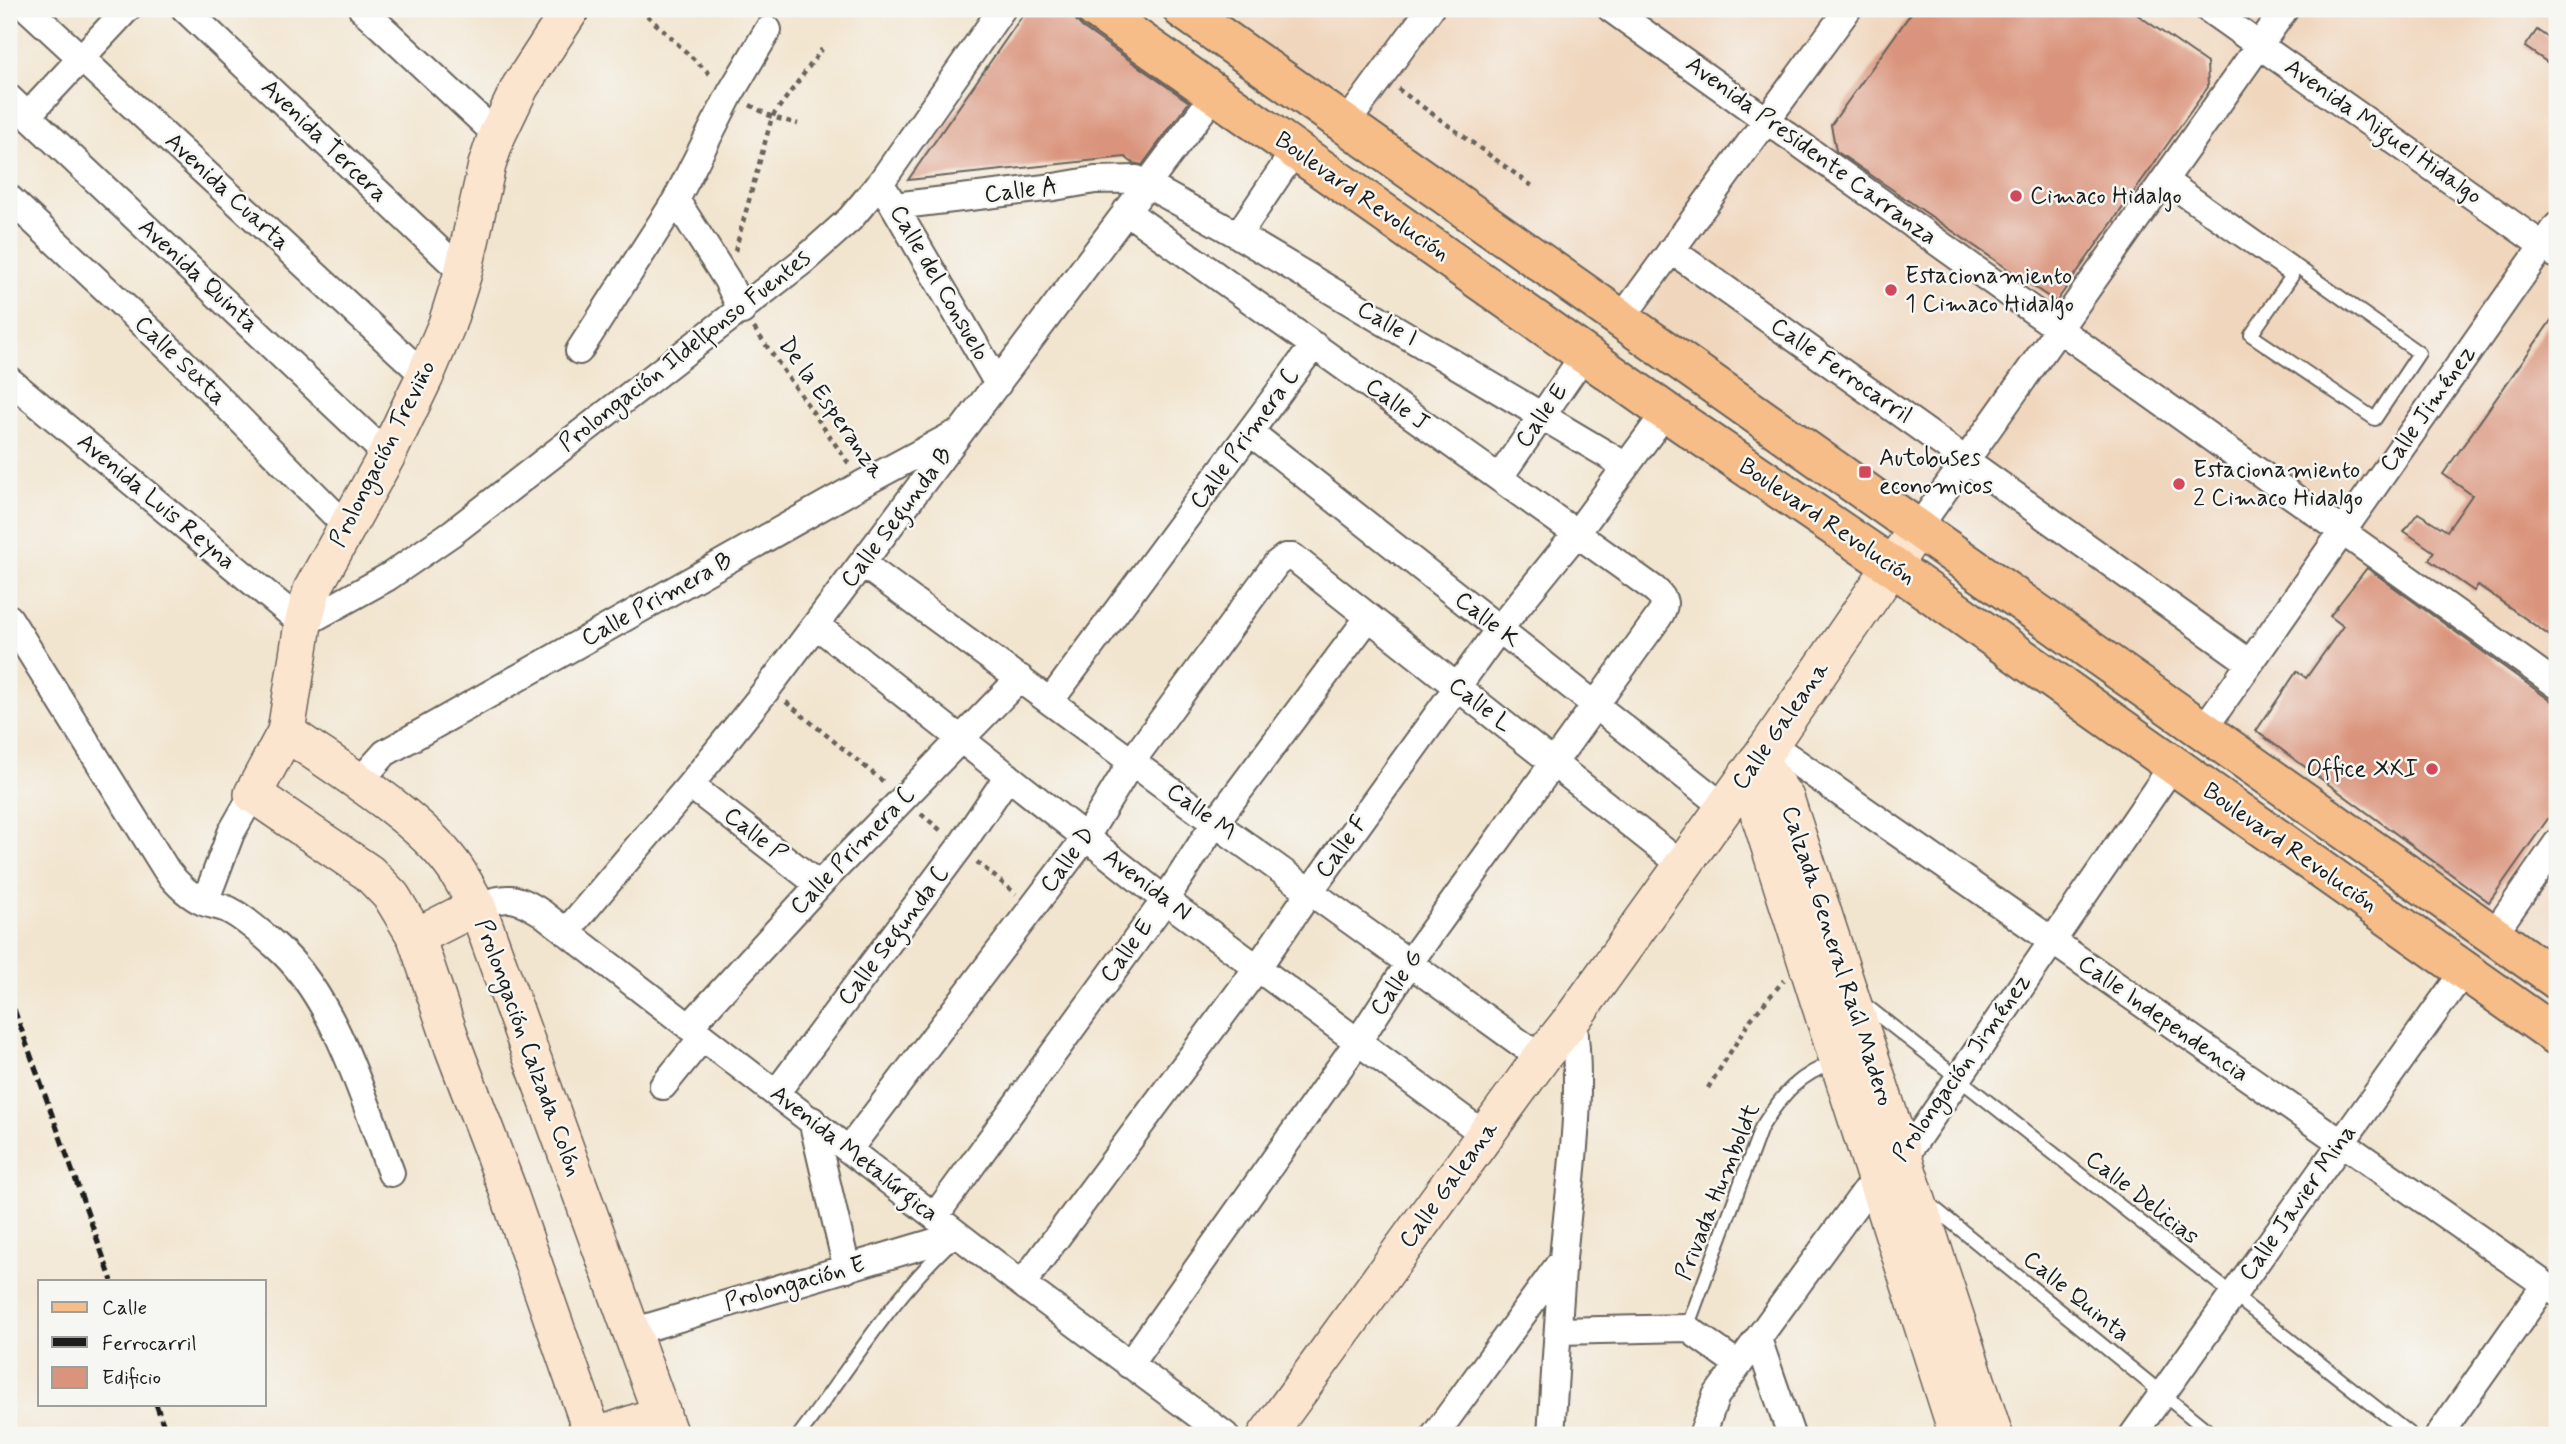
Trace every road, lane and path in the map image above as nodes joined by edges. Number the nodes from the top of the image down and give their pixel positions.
1 (28, 9) edge
2 (127, 9) edge
3 (186, 9) edge
4 (362, 9) edge
5 (570, 9) edge
6 (640, 9) edge
7 (1002, 9) edge
8 (1095, 9) edge
9 (1182, 9) edge
10 (1430, 9) edge
11 (1611, 9) edge
12 (1848, 9) edge
13 (2208, 9) edge
14 (2286, 9) edge
15 (768, 30) dead end
16 (2260, 44) junction
17 (822, 49) dead end
18 (83, 57) junction
19 (1380, 77) junction
20 (1215, 93) junction
21 (730, 94) junction
22 (9, 98) edge
23 (28, 115) junction
24 (772, 117) junction
25 (1767, 120) junction
26 (798, 124) dead end
27 (1346, 124) junction
28 (497, 135) junction
29 (1295, 150) junction
30 (2164, 180) junction
31 (881, 182) junction
32 (1146, 186) junction
33 (1535, 188) dead end
34 (9, 198) edge
35 (676, 200) junction
36 (894, 206) junction
37 (1126, 211) junction
38 (1238, 235) junction
39 (2553, 243) edge
40 (1671, 250) junction
41 (463, 273) junction
42 (727, 280) junction
43 (742, 311) junction
44 (1621, 319) junction
45 (2059, 329) junction
46 (1314, 345) junction
47 (579, 351) dead end
48 (1584, 355) junction
49 (425, 376) junction
50 (9, 380) edge
51 (998, 384) junction
52 (1666, 412) junction
53 (1541, 417) junction
54 (964, 428) junction
55 (1250, 432) junction
56 (387, 455) junction
57 (1966, 460) junction
58 (1626, 466) junction
59 (1499, 478) junction
60 (862, 484) junction
61 (348, 528) junction
62 (1918, 528) junction
63 (2342, 531) junction
64 (1576, 534) junction
65 (863, 564) junction
66 (1276, 564) joint
67 (1892, 566) junction
68 (1665, 601) joint
69 (9, 618) edge
70 (1368, 618) junction
71 (303, 624) junction
72 (816, 625) junction
73 (1499, 629) junction
74 (2250, 663) junction
75 (1020, 678) junction
76 (2557, 685) edge
77 (1458, 687) junction
78 (1051, 700) junction
79 (1596, 706) junction
80 (2203, 730) junction
81 (286, 733) junction
82 (960, 738) junction
83 (1758, 760) junction
84 (1132, 761) junction
85 (1555, 764) junction
86 (2173, 765) junction
87 (1008, 776) junction
88 (358, 783) junction
89 (690, 785) junction
90 (253, 794) junction
91 (1724, 807) junction
92 (1215, 823) junction
93 (1086, 837) junction
94 (2557, 843) edge
95 (1682, 865) junction
96 (2549, 871) edge
97 (819, 885) junction
98 (1311, 890) junction
99 (1165, 900) junction
100 (205, 902) junction
101 (477, 906) junction
102 (566, 932) junction
103 (2493, 935) junction
104 (416, 937) junction
105 (2052, 941) junction
106 (1805, 961) junction
107 (1410, 962) junction
108 (1258, 967) junction
109 (2464, 971) junction
110 (2557, 980) edge
111 (1848, 991) junction
112 (1573, 1018) junction
113 (695, 1032) junction
114 (2557, 1037) edge
115 (1357, 1043) junction
116 (1541, 1058) junction
117 (1838, 1061) junction
118 (1957, 1080) junction
119 (663, 1086) dead end
120 (1708, 1088) dead end
121 (776, 1093) junction
122 (812, 1120) junction
123 (1485, 1135) junction
124 (2341, 1142) junction
125 (849, 1149) junction
126 (391, 1173) dead end
127 (1897, 1176) junction
128 (935, 1216) junction
129 (958, 1235) junction
130 (1563, 1259) junction
131 (847, 1269) junction
132 (1021, 1284) junction
133 (2551, 1289) edge
134 (2232, 1295) junction
135 (1687, 1328) junction
136 (1558, 1331) junction
137 (632, 1332) junction
138 (1758, 1339) junction
139 (1129, 1365) junction
140 (1739, 1365) junction
141 (2162, 1395) junction
142 (666, 1425) edge
143 (593, 1435) edge
144 (601, 1435) edge
145 (799, 1435) edge
146 (1225, 1435) edge
147 (1267, 1435) edge
148 (1435, 1435) edge
149 (1551, 1435) edge
150 (1702, 1435) edge
151 (1791, 1435) edge
152 (1958, 1435) edge
153 (1994, 1435) edge
154 (2133, 1435) edge
155 (2213, 1435) edge
156 (2410, 1435) edge
157 (2439, 1435) edge

1 - 18 street, Avenida Cuarta
2 - 18 street
3 - 41 street, Avenida Tercera
4 - 28 street
5 - 28 street, Prolongación Treviño
6 - 21 path
7 - 31 street, Prolongación Ildelfonso Fuentes
8 - 20 main road, Boulevard Revolución
9 - 27 main road
10 - 19 street
11 - 25 street, Avenida Presidente Carranza
12 - 25 street
13 - 16 street, Avenida Miguel Hidalgo
14 - 16 street, Calle Galeana
15 - 21 street
16 - 30 street, Calle Galeana
16 - 39 street, Avenida Miguel Hidalgo
17 - 24 path
18 - 23 street
18 - 49 street, Avenida Cuarta
19 - 27 street
19 - 33 path
20 - 29 main road, Boulevard Revolución
20 - 32 street, Calle Segunda B
21 - 24 path
21 - 35 street
22 - 23 street, Avenida Quinta
23 - 56 street, Avenida Quinta
24 - 26 path
24 - 42 path
25 - 40 street
25 - 45 street, Avenida Presidente Carranza
27 - 44 main road
28 - 41 street, Prolongación Treviño
29 - 38 street
29 - 48 main road, Boulevard Revolución
30 - 30 lane
30 - 45 street, Calle Galeana
31 - 36 street, Calle del Consuelo
31 - 43 street, Prolongación Ildelfonso Fuentes
32 - 36 street, Calle A
32 - 37 street, Calle Segunda B
32 - 38 street, Calle I
34 - 61 street, Calle Sexta
35 - 42 street
35 - 47 street
36 - 51 street, Calle del Consuelo
37 - 46 street, Calle J
37 - 51 street, Calle Segunda B
38 - 53 street, Calle I
39 - 63 street, Calle Jiménez
40 - 44 street
40 - 57 street, Calle Ferrocarril
41 - 49 street, Prolongación Treviño
42 - 43 street
43 - 60 path, De la Esperanza
43 - 71 street, Prolongación Ildelfonso Fuentes
44 - 62 main road
45 - 57 street, Calle Galeana
45 - 63 street, Avenida Presidente Carranza
46 - 55 street, Calle Primera C
46 - 59 street, Calle J
48 - 52 main road, Boulevard Revolución
48 - 53 street, Calle E
49 - 56 street, Prolongación Treviño
50 - 71 street, Avenida Luis Reyna
51 - 54 street, Calle Segunda B
52 - 58 street, Calle F
52 - 67 main road, Boulevard Revolución
53 - 58 street, Calle I
53 - 59 street, Calle E
54 - 60 street, Calle Primera B
54 - 65 street, Calle Segunda B
55 - 73 street, Calle K
55 - 78 street, Calle Primera C
56 - 61 street, Prolongación Treviño
57 - 62 street, Calle Galeana
57 - 74 street, Calle Ferrocarril
58 - 64 street, Calle F
59 - 64 street, Calle J
60 - 88 street, Calle Primera B
61 - 71 street, Prolongación Treviño
62 - 67 street, Calle Galeana
62 - 80 main road
63 - 74 street, Calle Jiménez
63 - 76 street, Avenida Presidente Carranza
64 - 68 street, Calle J
64 - 73 street, Calle F
65 - 72 street, Calle Segunda B
65 - 75 street, Calle M
66 - 70 street, Calle L
66 - 84 street, Calle D
67 - 83 street, Calle Galeana
67 - 86 main road, Boulevard Revolución
68 - 79 street, Calle G
69 - 100 street
70 - 77 street, Calle L
70 - 92 street, Calle E
71 - 81 street, Prolongación Treviño
72 - 82 street, Avenida N
72 - 89 street, Calle Segunda B
73 - 77 street, Calle F
73 - 79 street, Calle K
74 - 80 street, Calle Jiménez
75 - 78 street, Calle M
75 - 82 street, Calle Primera C
77 - 85 street, Calle L
77 - 98 street, Calle F
78 - 84 street, Calle M
79 - 85 street, Calle G
79 - 91 street, Calle K
80 - 103 main road
81 - 88 street, Prolongación Calzada Colón
81 - 90 street, Prolongación Treviño
82 - 87 street, Avenida N
82 - 97 street, Calle Primera C
83 - 91 street, Calle Galeana
83 - 105 street, Calle Independencia
83 - 106 street, Calzada General Raúl Madero
83 - 111 street, Calzada General Raúl Madero
84 - 92 street, Calle M
84 - 93 street, Calle D
85 - 95 street, Calle L
85 - 107 street, Calle G
86 - 105 street, Prolongación Jiménez
86 - 109 main road, Boulevard Revolución
87 - 93 street, Avenida N
87 - 121 street, Calle Segunda C
88 - 101 street, Prolongación Calzada Colón
89 - 97 street, Calle P
89 - 102 street, Calle Segunda B
90 - 100 street, Prolongación Treviño
90 - 104 street
91 - 95 street, Calle Galeana
92 - 98 street, Calle M
92 - 99 street, Calle E
93 - 99 street, Avenida N
93 - 125 street, Calle D
94 - 96 street
95 - 112 street, Calle Galeana
96 - 103 street
97 - 113 street, Calle Primera C
98 - 107 street, Calle M
98 - 108 street, Calle F
99 - 108 street, Avenida N
99 - 128 street, Calle E
100 - 126 street
101 - 102 street, Avenida Metalúrgica
101 - 104 street
101 - 137 street, Prolongación Calzada Colón
102 - 113 street, Avenida Metalúrgica
103 - 110 main road
104 - 143 street
105 - 118 street, Prolongación Jiménez
105 - 124 street, Calle Independencia
106 - 117 street, Calzada General Raúl Madero
106 - 120 path, Privada Humboldt
107 - 115 street, Calle G
107 - 116 street, Calle M
108 - 115 street, Avenida N
108 - 132 street, Calle F
109 - 114 main road, Boulevard Revolución
109 - 124 street, Calle Javier Mina
111 - 118 lane, Calle Delicias
111 - 127 street, Calzada General Raúl Madero
112 - 116 street, Calle Galeana
112 - 130 street
113 - 119 street, Calle Primera C
113 - 121 street, Avenida Metalúrgica
115 - 123 street, Avenida N
115 - 139 street, Calle G
116 - 123 street, Calle Galeana
117 - 127 street, Calzada General Raúl Madero
117 - 135 lane, Privada Humboldt
118 - 127 street, Prolongación Jiménez
118 - 134 lane, Calle Delicias
121 - 122 street, Avenida Metalúrgica
122 - 125 street, Avenida Metalúrgica
122 - 131 street
123 - 147 street, Calle Galeana
124 - 133 street, Calle Independencia
124 - 134 street, Calle Javier Mina
125 - 128 street, Avenida Metalúrgica
127 - 138 street, Prolongación Jiménez
127 - 141 lane, Calle Quinta
127 - 152 street
127 - 153 street
128 - 129 street, Avenida Metalúrgica
129 - 131 street, Prolongación E
129 - 132 street, Avenida Metalúrgica
129 - 145 lane
130 - 136 street
130 - 148 street
131 - 137 street, Prolongación E
132 - 139 street, Avenida Metalúrgica
133 - 157 street
134 - 141 street, Calle Javier Mina
134 - 156 lane, Calle Delicias
135 - 136 street
135 - 140 street
136 - 149 street
137 - 142 street, Prolongación Calzada Colón
138 - 140 street, Prolongación Jiménez
138 - 151 street
139 - 146 street, Avenida Metalúrgica
140 - 150 street, Prolongación Jiménez
141 - 154 street, Calle Javier Mina
141 - 155 lane, Calle Quinta
142 - 144 street

